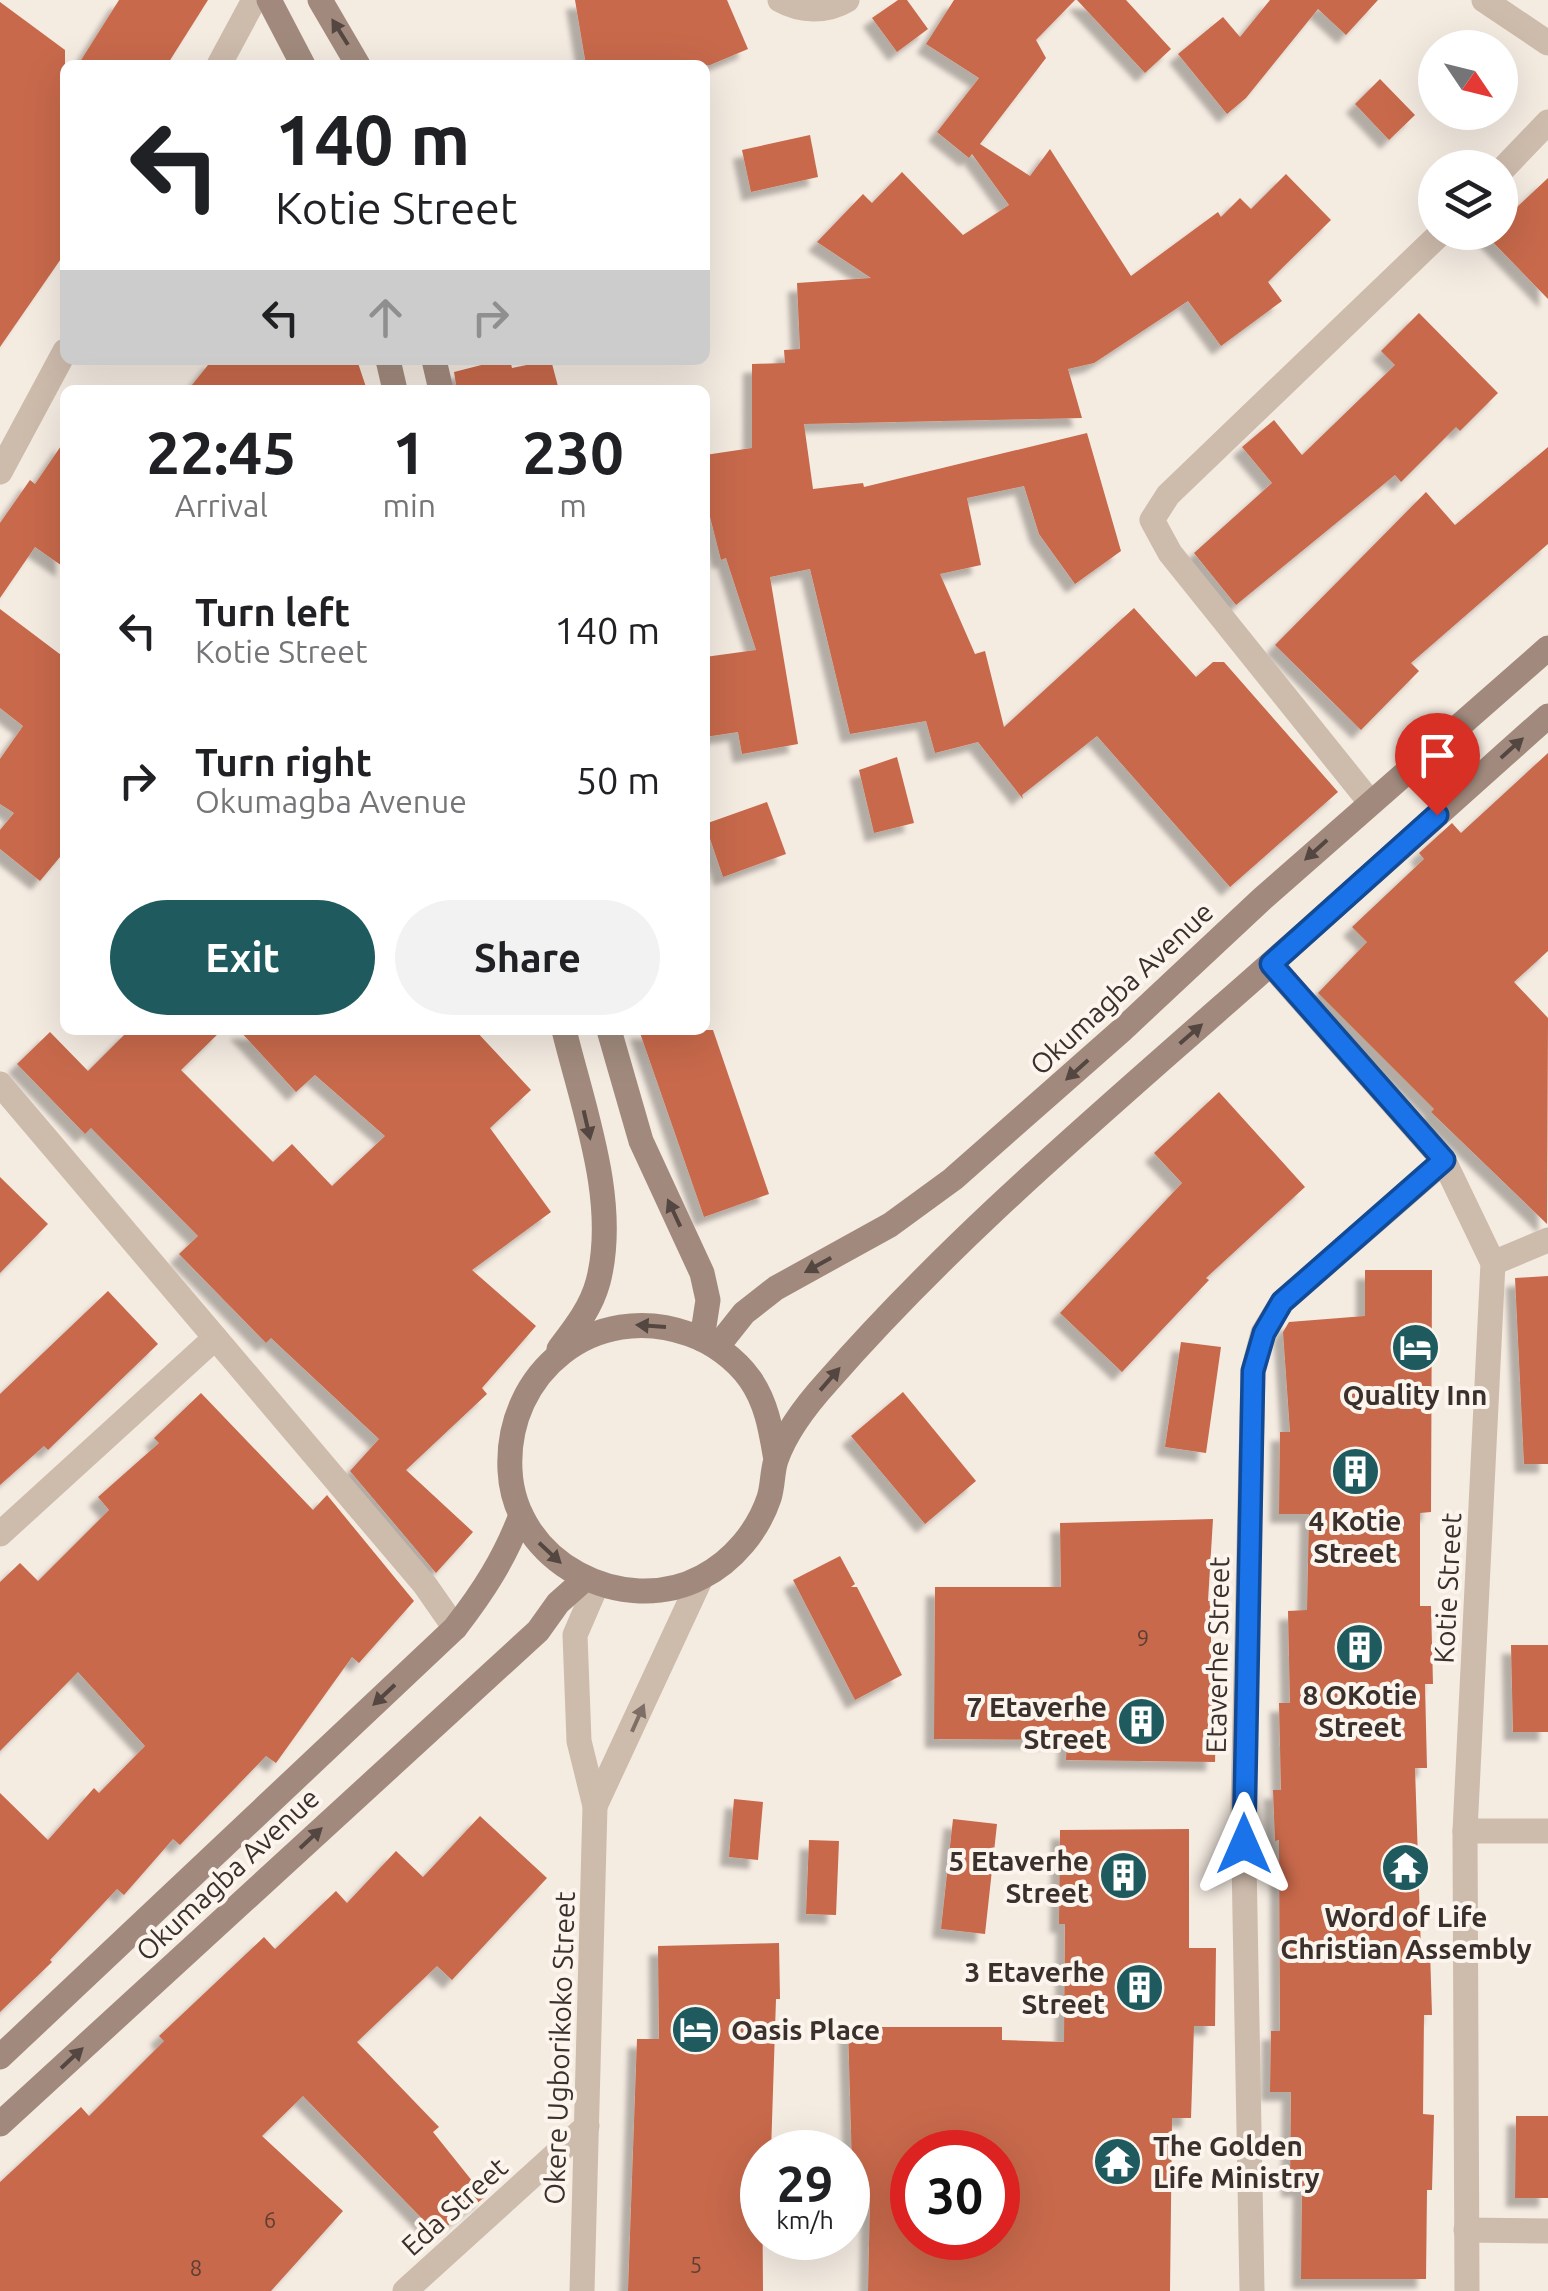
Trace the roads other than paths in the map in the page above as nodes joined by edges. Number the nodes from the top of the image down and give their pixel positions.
1 (254, 0) edge
2 (269, 0) edge
3 (320, 0) edge
4 (780, 0) edge
5 (848, 0) edge
6 (1484, 0) edge
7 (1548, 43) edge
8 (222, 60) edge
9 (300, 60) edge
10 (355, 60) edge
11 (1548, 122) edge
12 (1518, 153) edge
13 (1423, 250) edge
14 (60, 361) edge
15 (0, 472) edge
16 (1548, 648) edge
17 (1548, 716) edge
18 (1370, 802) junction
19 (1271, 964) junction
20 (565, 1035) edge
21 (610, 1035) edge
22 (0, 1084) edge
23 (1444, 1160) junction
24 (1548, 1240) edge
25 (1493, 1263) junction
26 (215, 1338) junction
27 (710, 1342) junction
28 (550, 1362) junction
29 (776, 1460) junction
30 (521, 1515) junction
31 (0, 1534) edge
32 (700, 1578) junction
33 (591, 1582) junction
34 (455, 1628) junction
35 (595, 1806) junction
36 (1548, 1831) edge
37 (1465, 1832) junction
38 (0, 2056) edge
39 (0, 2124) edge
40 (587, 2126) junction
41 (1466, 2230) junction
42 (1548, 2231) edge
43 (405, 2291) edge
44 (582, 2291) edge
45 (1252, 2291) edge
46 (1468, 2291) edge

1 - 8 street
2 - 9 main road
10 -> 3 main road
4 - 5 street
6 - 7 street
11 - 12 street
13 - 18 street
14 - 15 street
16 - 18 main road, Okumagba Avenue
19 -> 17 main road
18 -> 27 main road, Okumagba Avenue
19 - 23 street, Kotie Street
29 -> 19 main road
20 -> 28 main road
27 -> 21 main road
22 - 26 street
23 - 25 street, Kotie Street
23 - 45 street, Etaverhe Street
24 - 25 street
25 - 37 street, Kotie Street
26 - 31 street
26 - 34 street
27 -> 28 main road
27 - 29 main road
28 - 30 main road
29 - 32 main road
30 -> 33 main road
30 - 34 main road, Okumagba Avenue
32 - 33 main road
35 -> 32 street
33 - 35 street
39 -> 33 main road, Okumagba Avenue
34 -> 38 main road, Okumagba Avenue
35 - 40 street, Okere Ugborikoko Street
36 - 37 street
37 - 41 street, Kotie Street
40 - 43 street, Eda Street
40 - 44 street, Okere Ugborikoko Street
41 - 42 street
41 - 46 street, Kotie Street

